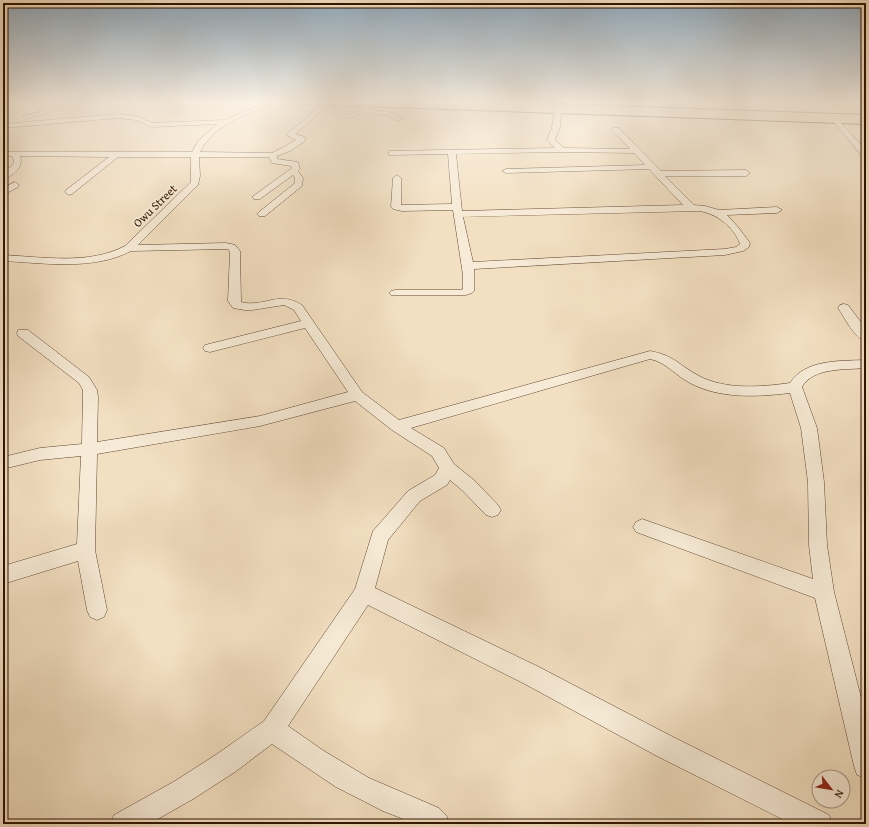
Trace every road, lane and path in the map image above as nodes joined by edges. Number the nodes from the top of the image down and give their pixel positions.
1 (203, 140) edge
2 (301, 140) edge
3 (551, 140) edge
4 (625, 140) edge
5 (852, 140) edge
6 (5, 145) dead end
7 (562, 150) junction
8 (636, 151) junction
9 (452, 152) junction
10 (15, 153) junction
11 (392, 153) dead end
12 (3, 154) edge
13 (117, 154) junction
14 (195, 154) junction
15 (273, 155) junction
16 (866, 155) edge
17 (651, 167) junction
18 (294, 171) junction
19 (506, 171) dead end
20 (746, 173) dead end
21 (659, 174) junction
22 (3, 176) edge
23 (397, 178) dead end
24 (15, 185) dead end
25 (3, 192) edge
26 (69, 192) dead end
27 (257, 198) dead end
28 (691, 208) junction
29 (458, 210) junction
30 (777, 210) dead end
31 (719, 213) junction
32 (262, 214) dead end
33 (129, 248) junction
34 (8, 258) edge
35 (3, 266) edge
36 (467, 266) junction
37 (395, 293) dead end
38 (844, 308) dead end
39 (308, 323) junction
40 (23, 333) dead end
41 (866, 337) edge
42 (210, 348) dead end
43 (866, 364) edge
44 (795, 387) junction
45 (357, 396) junction
46 (397, 426) junction
47 (89, 449) junction
48 (3, 463) edge
49 (447, 468) junction
50 (492, 510) dead end
51 (642, 527) dead end
52 (86, 550) junction
53 (3, 575) edge
54 (824, 592) junction
55 (364, 593) junction
56 (97, 610) dead end
57 (272, 729) junction
58 (866, 766) edge
59 (123, 824) edge
60 (437, 824) edge
61 (820, 824) edge

1 - 14 street
2 - 15 street
3 - 7 street
4 - 8 street
5 - 16 street
6 - 10 street
7 - 8 street
7 - 9 street
8 - 17 street
9 - 11 street
9 - 29 street
10 - 12 street
10 - 13 street
10 - 22 street
13 - 14 street
13 - 26 street
14 - 15 street
14 - 33 street, Owu Street
15 - 18 street
17 - 19 street
17 - 21 street
18 - 27 street
18 - 32 street
20 - 21 street
21 - 28 street
23 - 29 street
24 - 25 street
28 - 29 street
28 - 31 street
29 - 36 street
30 - 31 street
31 - 36 street
33 - 34 street, Owu Street
33 - 39 street
34 - 35 street
36 - 37 street
38 - 41 street
39 - 42 street
39 - 45 street
40 - 47 street
43 - 44 street
44 - 46 street
44 - 54 street
45 - 46 street
45 - 47 street
46 - 49 street
47 - 48 street
47 - 52 street
49 - 50 street
49 - 55 street
51 - 54 street
52 - 53 street
52 - 56 street
54 - 58 street
55 - 57 street
55 - 61 street
57 - 59 street
57 - 60 street

